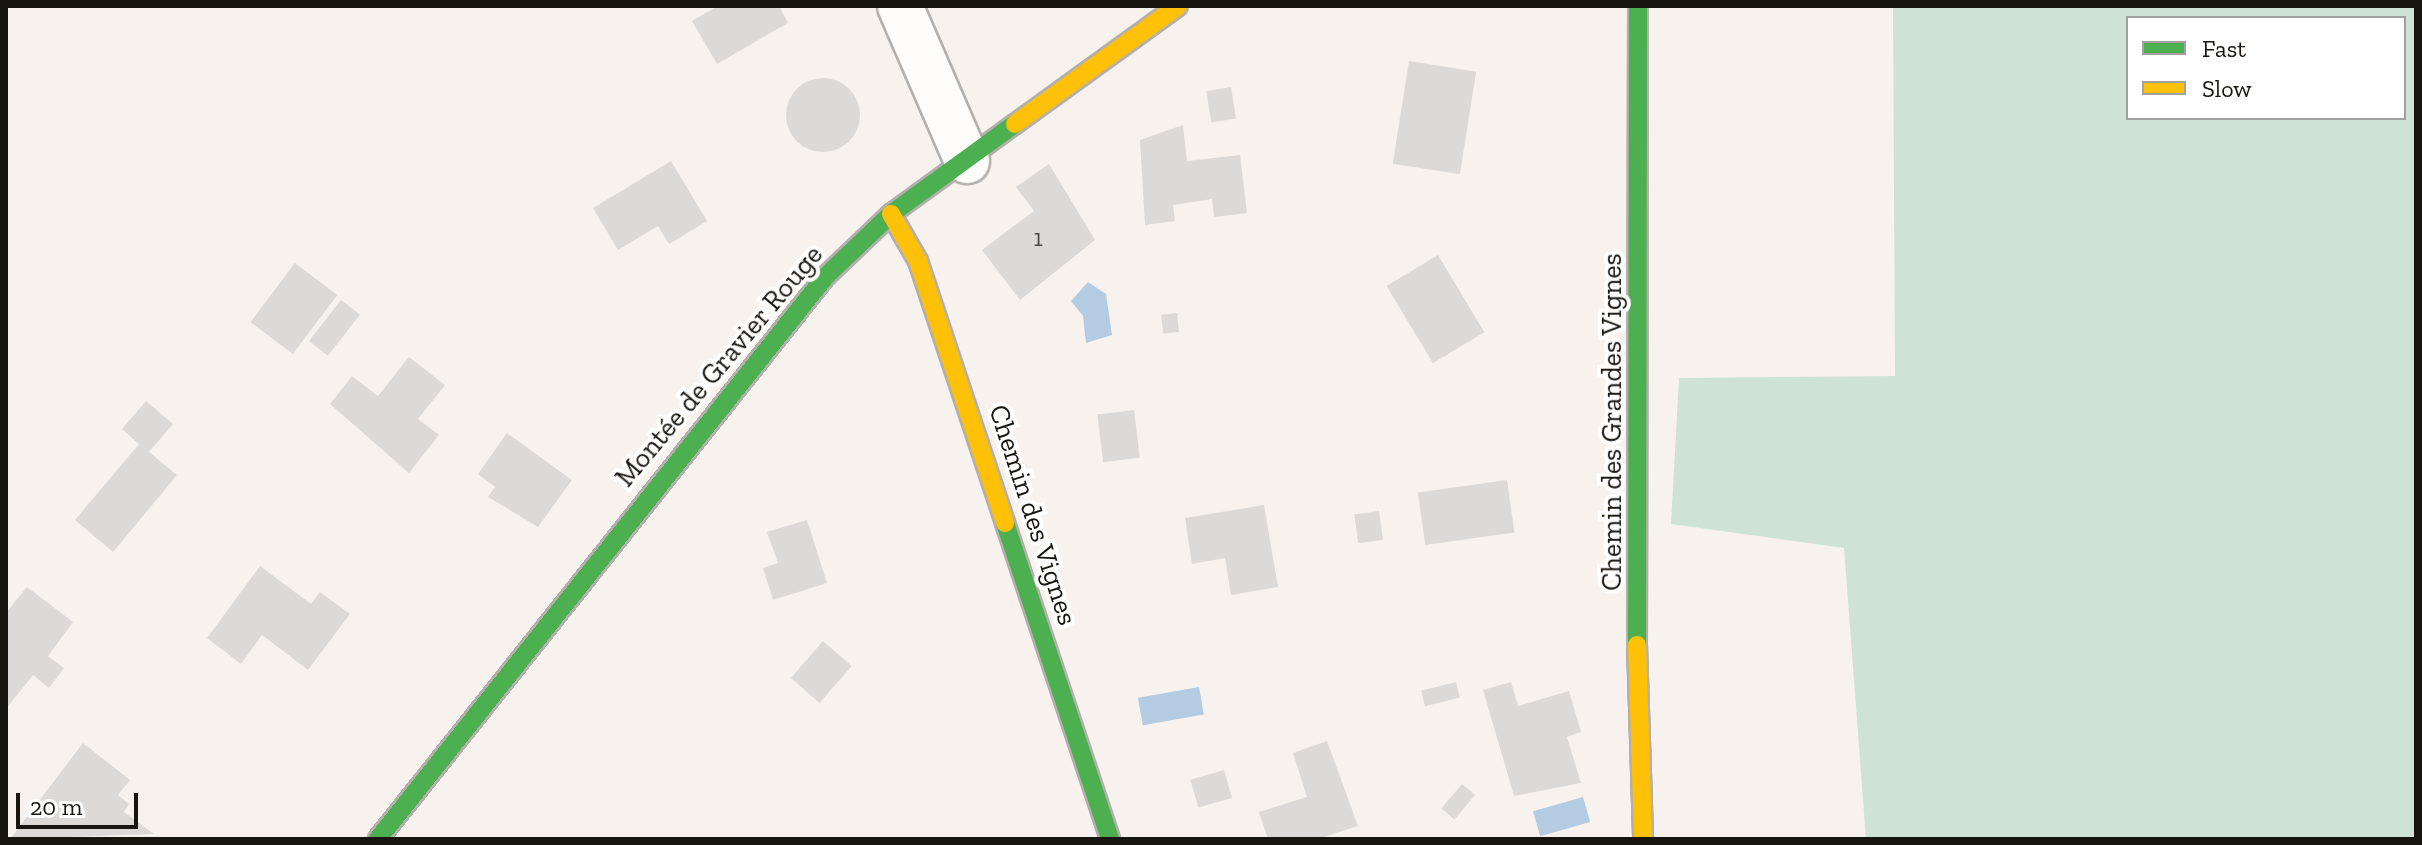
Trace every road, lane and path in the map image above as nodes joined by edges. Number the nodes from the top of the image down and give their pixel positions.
1 (900, 6) edge
2 (1178, 6) edge
3 (1638, 6) edge
4 (967, 161) junction
5 (891, 214) junction
6 (378, 839) edge
7 (1110, 839) edge
8 (1643, 839) edge

1 - 4 street
2 - 4 street, Montée de Gravier Rouge
3 - 8 street, Chemin des Grandes Vignes
4 - 5 street, Montée de Gravier Rouge
5 - 6 street, Montée de Gravier Rouge
5 - 7 street, Chemin des Vignes

